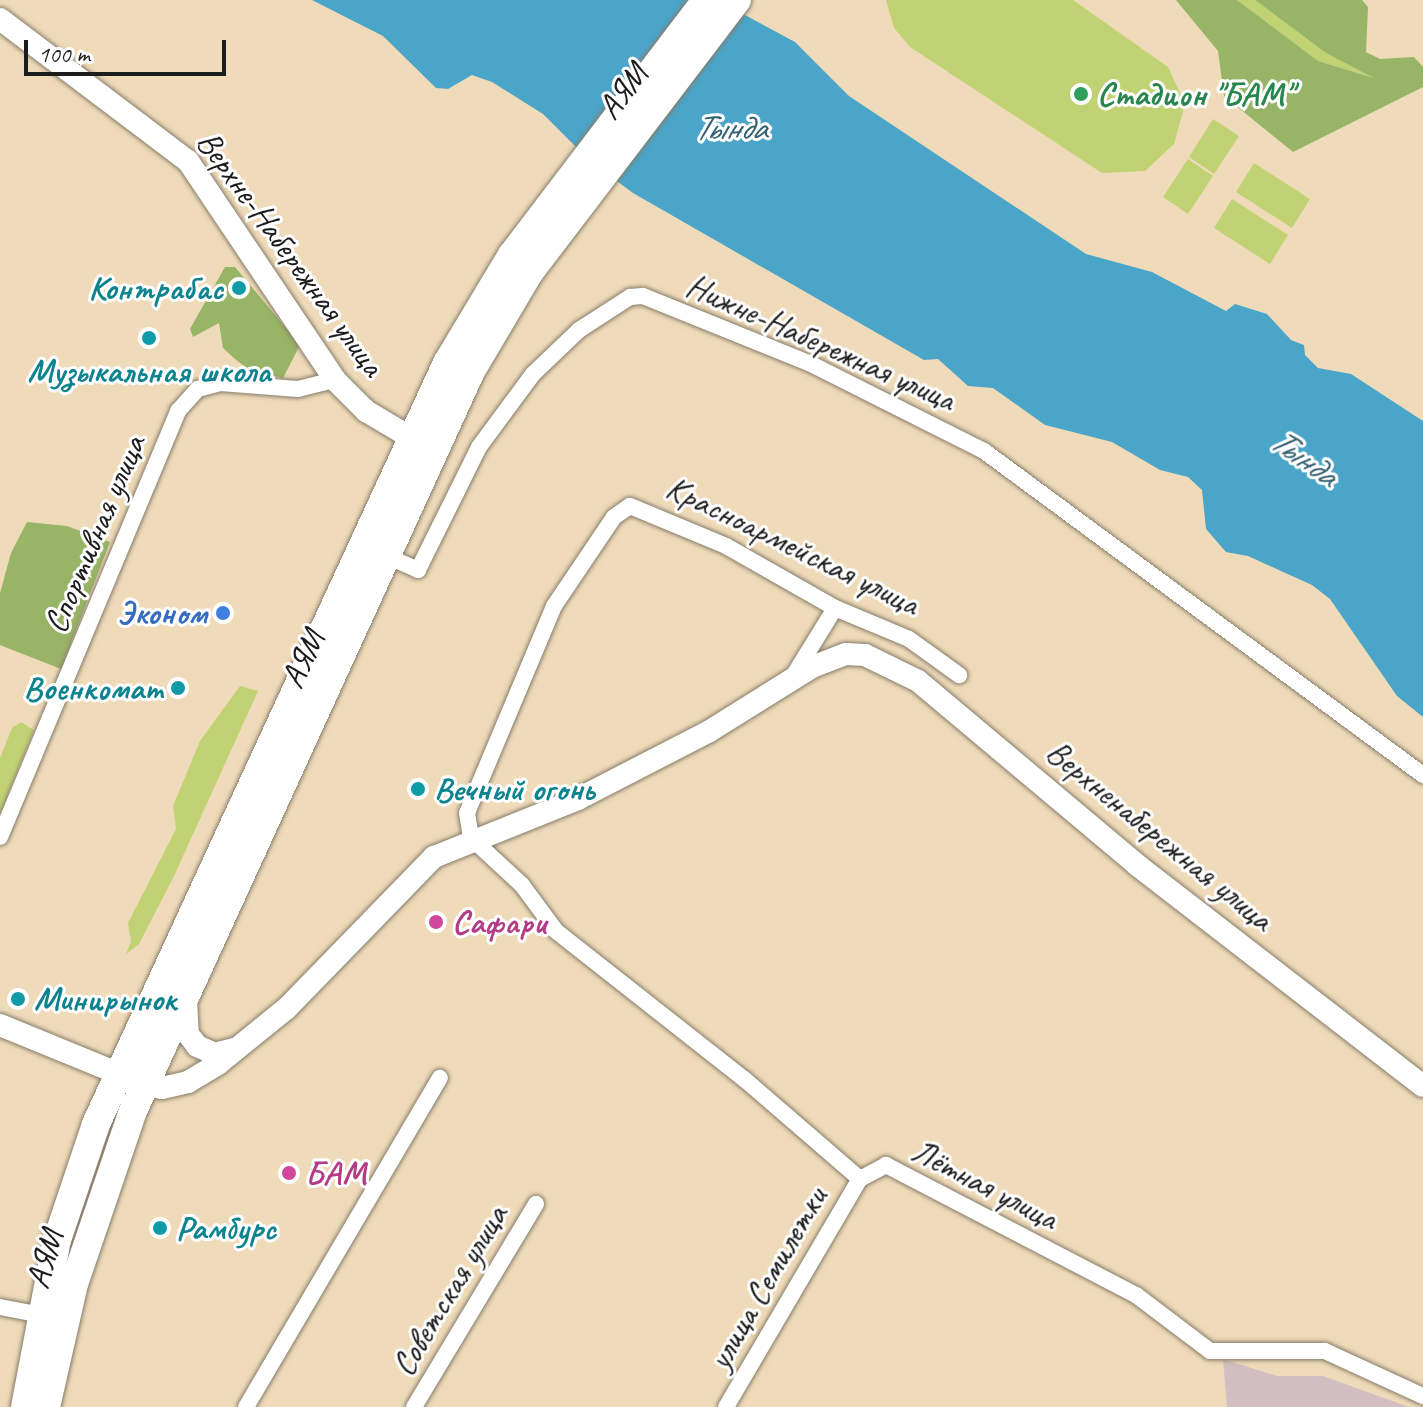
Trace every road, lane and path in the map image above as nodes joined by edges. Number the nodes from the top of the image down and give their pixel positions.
1 (706, 0) edge
2 (737, 0) edge
3 (0, 19) edge
4 (552, 224) junction
5 (335, 380) junction
6 (413, 439) junction
7 (389, 557) junction
8 (835, 608) junction
9 (959, 675) dead end
10 (791, 680) junction
11 (1423, 775) edge
12 (0, 837) edge
13 (471, 838) junction
14 (186, 993) junction
15 (0, 1025) edge
16 (0, 1039) edge
17 (246, 1043) junction
18 (440, 1078) dead end
19 (114, 1080) junction
20 (1423, 1086) edge
21 (141, 1091) junction
22 (860, 1179) junction
23 (536, 1204) dead end
24 (0, 1307) edge
25 (42, 1315) junction
26 (1423, 1396) edge
27 (25, 1407) edge
28 (46, 1407) edge
29 (246, 1407) edge
30 (414, 1407) edge
31 (726, 1407) edge

1 - 4 highway, АЯМ
2 - 4 highway, АЯМ
3 - 5 street, Верхне-Набережная улица
4 - 6 highway, АЯМ
4 - 7 highway, АЯМ
5 - 6 street, Верхне-Набережная улица
5 - 12 street, Спортивная улица
6 - 19 highway, АЯМ
7 - 11 street, Нижне-Набережная улица
7 - 14 highway, АЯМ
8 - 9 street, Красноармейская улица
8 - 10 street
8 - 13 street, Красноармейская улица
10 - 13 street
10 - 20 street, Верхненабережная улица
13 - 17 street
13 - 22 street, Лётная улица
14 - 17 street
14 - 21 highway, АЯМ
15 - 19 street
16 - 19 street
17 - 21 street
18 - 29 street
19 - 21 street
19 - 25 highway, АЯМ
21 - 28 highway, АЯМ
22 - 26 street, Лётная улица
22 - 31 street, улица Семилетки
23 - 30 street, Советская улица
24 - 25 street
25 - 27 highway, АЯМ

